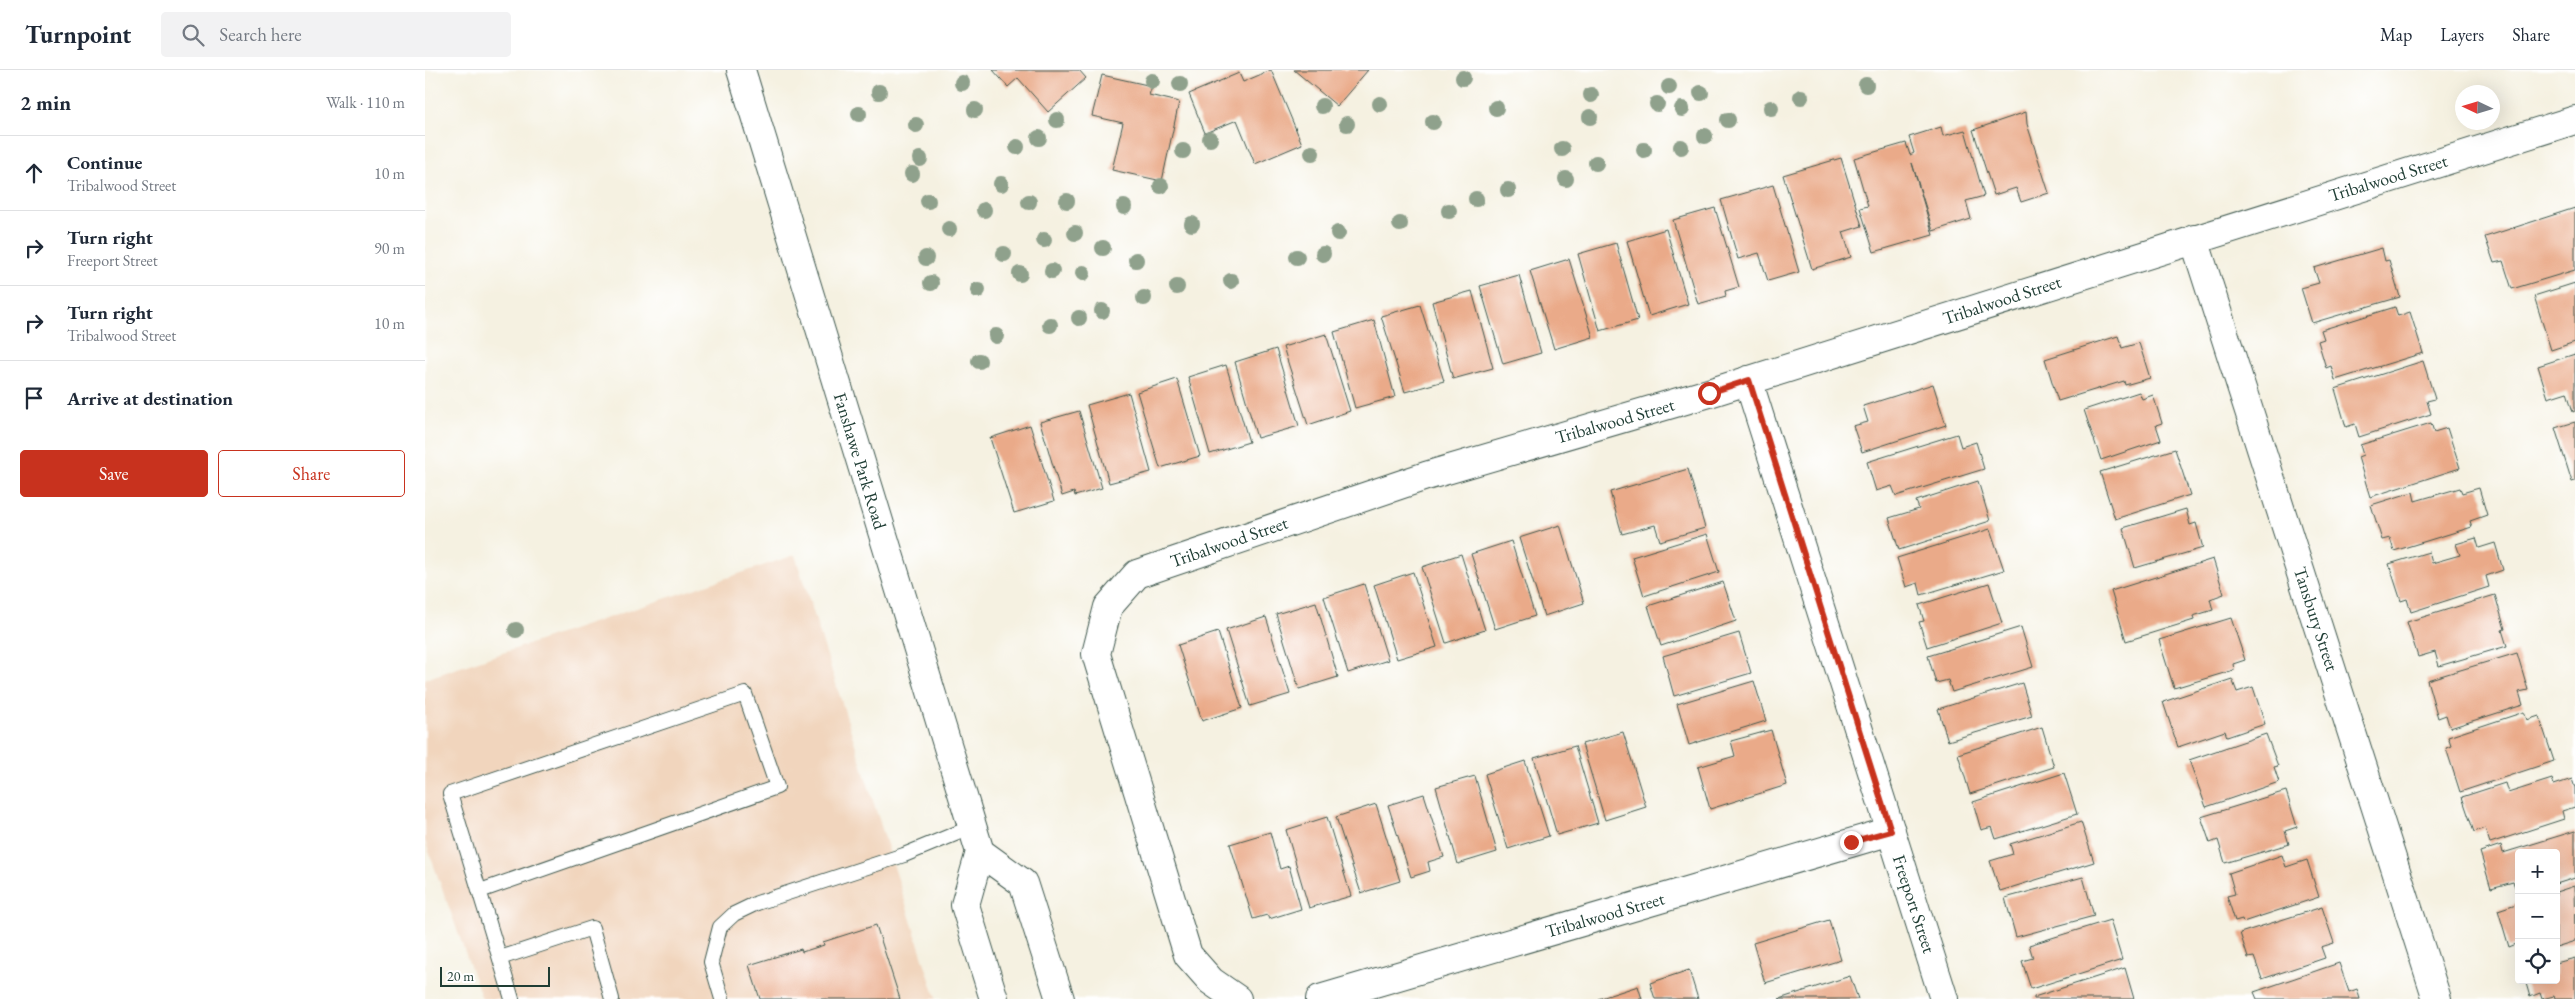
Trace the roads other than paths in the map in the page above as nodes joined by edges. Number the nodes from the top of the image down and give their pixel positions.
1 (741, 70) edge
2 (2575, 120) edge
3 (2194, 239) junction
4 (1749, 380) junction
5 (1891, 831) junction
6 (976, 839) junction
7 (480, 891) junction
8 (500, 958) junction
9 (512, 999) edge
10 (612, 999) edge
11 (722, 999) edge
12 (994, 999) edge
13 (1060, 999) edge
14 (1237, 999) edge
15 (1320, 999) edge
16 (1944, 999) edge
17 (2437, 999) edge

1 - 6 street, Fanshawe Park Road
2 - 3 street, Tribalwood Street
3 - 4 street, Tribalwood Street
3 - 17 street, Tansbury Street
4 - 5 street, Freeport Street
4 - 14 street, Tribalwood Street
5 - 15 street, Tribalwood Street
5 - 16 street, Freeport Street
6 - 11 lane
6 - 12 street
6 - 13 street
7 - 7 lane
7 - 8 lane
8 - 9 lane
8 - 10 lane

